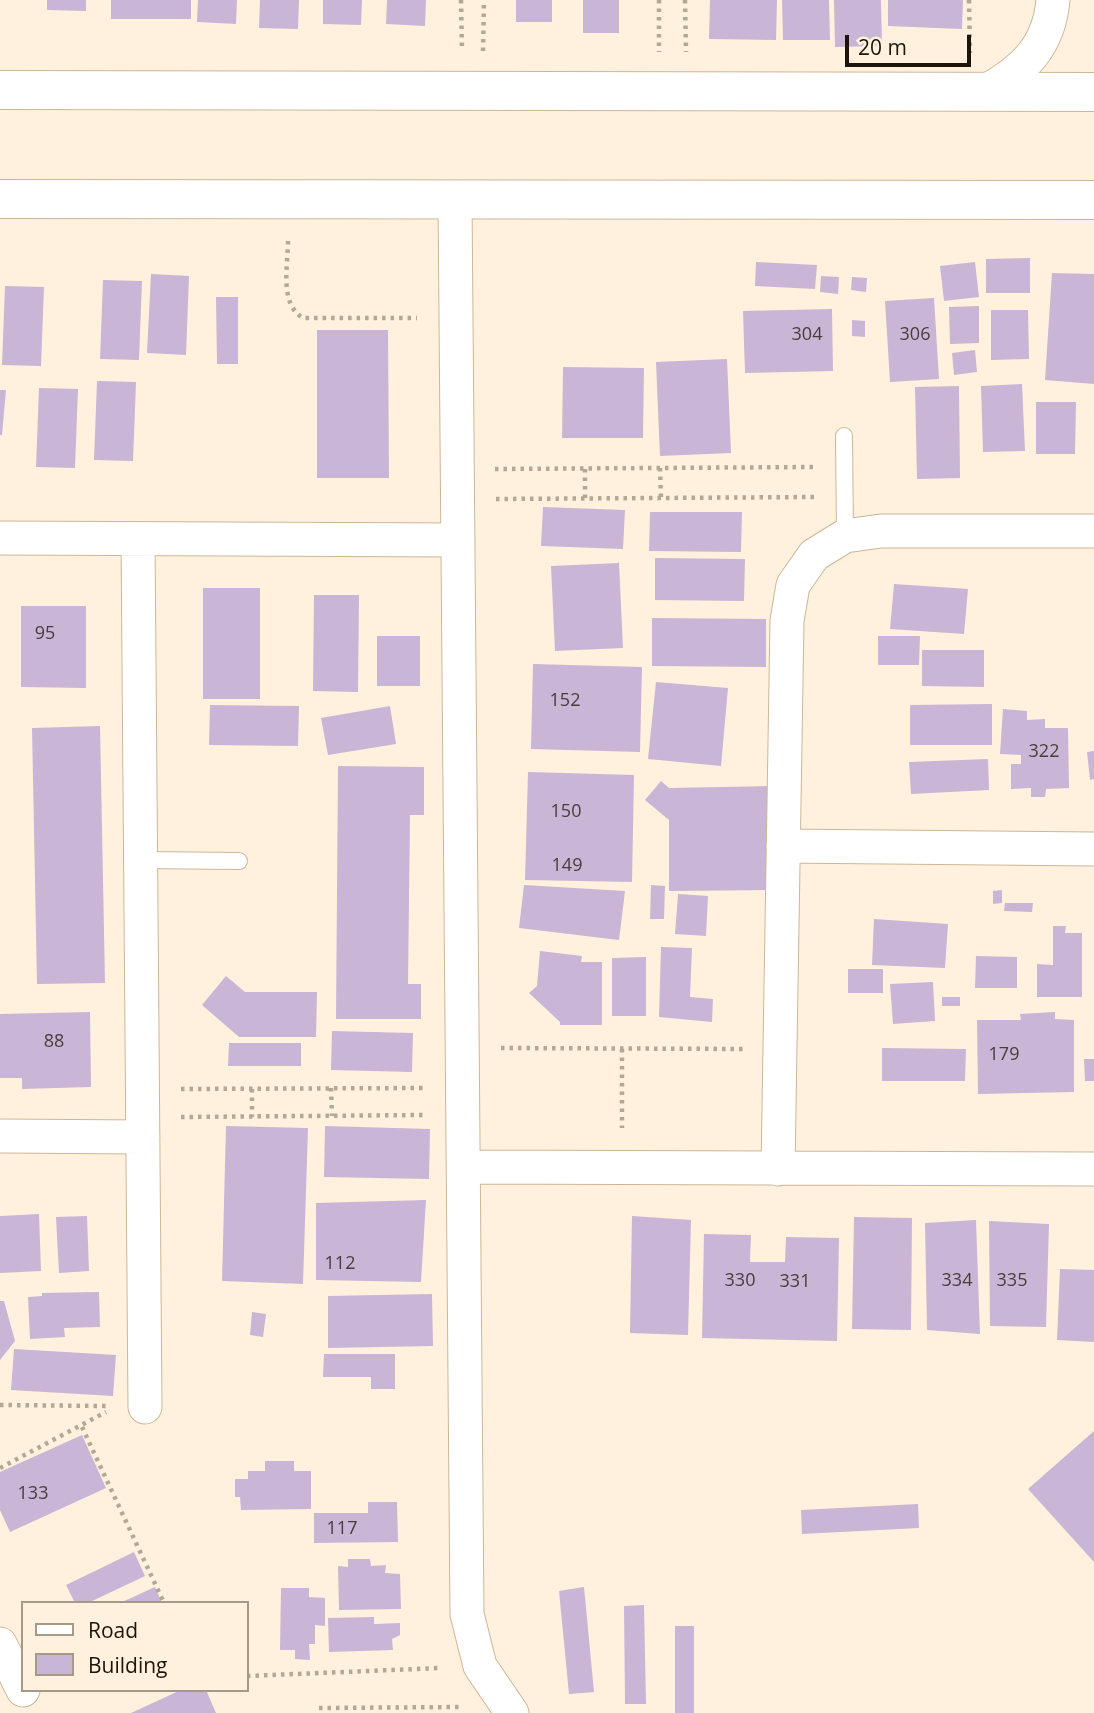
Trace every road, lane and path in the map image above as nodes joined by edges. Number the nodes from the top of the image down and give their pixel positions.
1 (461, 0) edge
2 (484, 0) edge
3 (659, 0) edge
4 (685, 0) edge
5 (969, 0) edge
6 (1053, 0) edge
7 (0, 90) edge
8 (473, 91) junction
9 (673, 91) junction
10 (979, 92) junction
11 (1094, 92) edge
12 (0, 200) edge
13 (287, 200) junction
14 (455, 200) junction
15 (1094, 200) edge
16 (457, 318) junction
17 (844, 436) dead end
18 (844, 467) junction
19 (660, 468) junction
20 (585, 469) junction
21 (458, 484) junction
22 (845, 497) junction
23 (585, 498) junction
24 (661, 498) junction
25 (1094, 531) edge
26 (845, 536) junction
27 (0, 538) edge
28 (138, 539) junction
29 (458, 540) junction
30 (783, 846) junction
31 (1094, 849) edge
32 (140, 860) junction
33 (239, 862) dead end
34 (463, 1048) junction
35 (622, 1049) junction
36 (780, 1049) junction
37 (252, 1088) junction
38 (331, 1088) junction
39 (463, 1101) junction
40 (143, 1115) junction
41 (332, 1116) junction
42 (253, 1117) junction
43 (0, 1136) edge
44 (464, 1167) junction
45 (623, 1168) junction
46 (778, 1168) junction
47 (1094, 1169) edge
48 (0, 1405) edge
49 (145, 1407) dead end
50 (82, 1427) junction
51 (0, 1468) edge
52 (163, 1601) edge
53 (0, 1644) edge
54 (480, 1666) junction
55 (248, 1676) edge
56 (21, 1686) edge
57 (24, 1692) edge
58 (319, 1708) dead end
59 (509, 1710) edge
60 (34, 1713) edge

1 - 8 path
2 - 8 path
3 - 9 path
4 - 9 path
5 - 10 path
6 - 10 street
7 - 8 street
8 - 9 street
9 - 10 street
10 - 11 street
12 - 13 street
13 - 14 street
13 - 16 path
14 - 15 street
14 - 16 street
16 - 21 street
17 - 18 lane
18 - 19 path
18 - 22 lane
19 - 20 path
19 - 24 path
20 - 21 path
20 - 23 path
21 - 23 path
21 - 29 street
22 - 24 path
22 - 26 lane
23 - 24 path
25 - 26 street
26 - 30 street
27 - 28 street
28 - 29 street
28 - 32 street
29 - 34 street
30 - 31 street
30 - 36 street
32 - 33 lane
32 - 40 street
34 - 35 path
34 - 39 street
35 - 36 path
35 - 45 path
36 - 46 street
37 - 38 path
37 - 40 path
37 - 42 path
38 - 39 path
38 - 41 path
39 - 41 path
39 - 44 street
40 - 42 path
40 - 43 street
40 - 49 street
41 - 42 path
44 - 45 street
44 - 54 street
45 - 46 street
46 - 47 street
48 - 50 path
50 - 51 path
50 - 52 path
53 - 56 street
54 - 55 path
54 - 59 street
57 - 60 street
58 - 59 path

